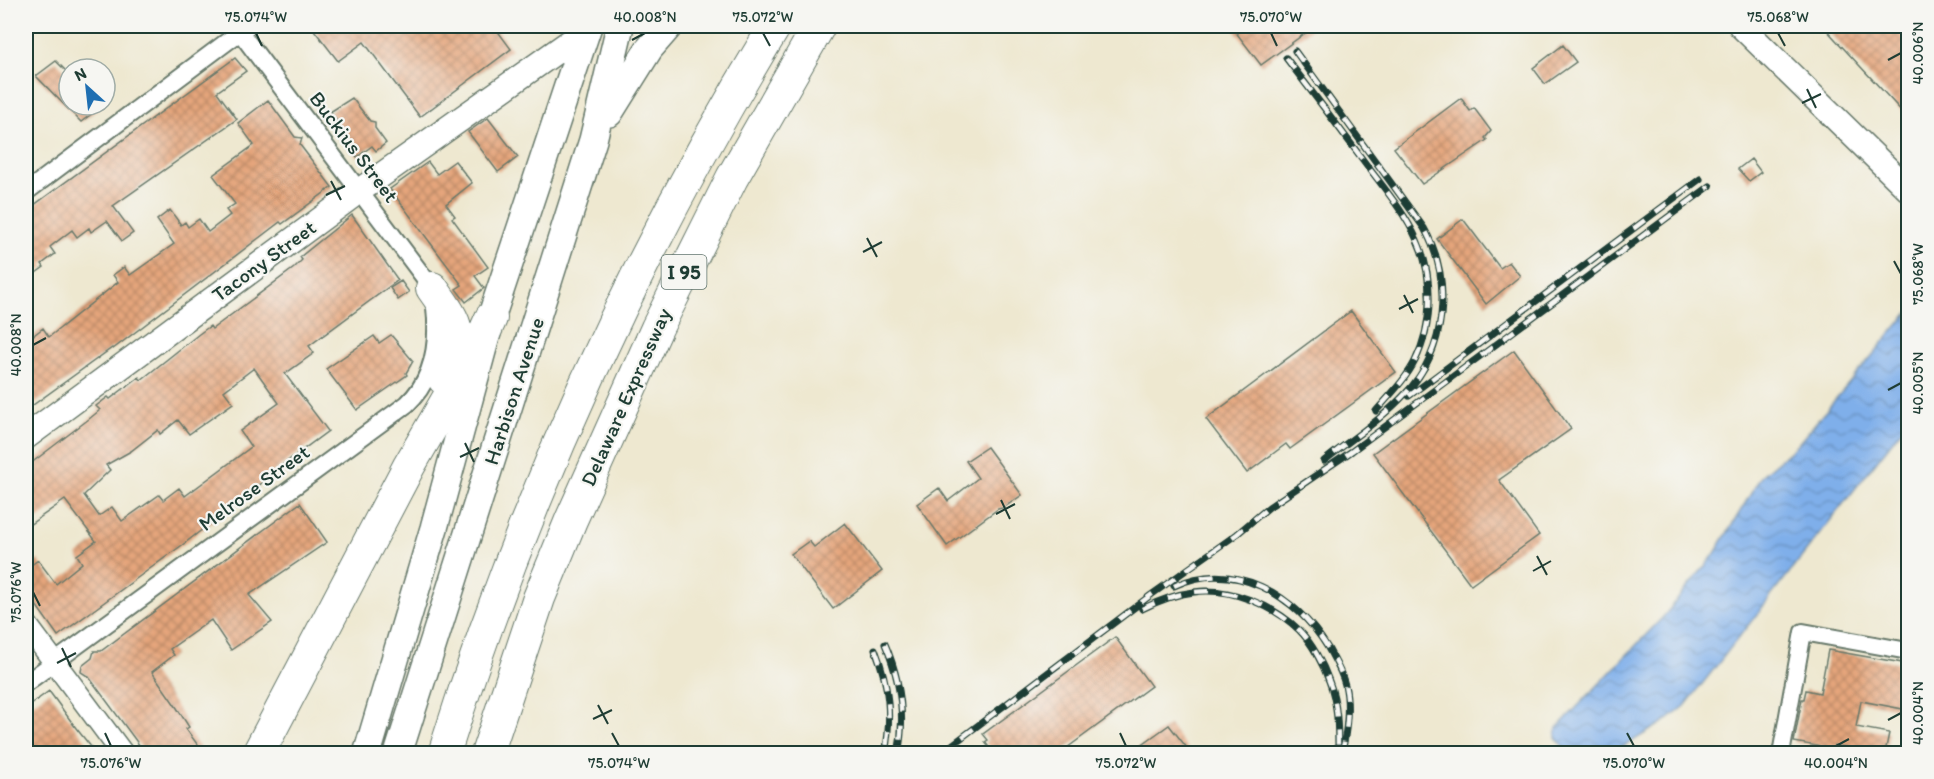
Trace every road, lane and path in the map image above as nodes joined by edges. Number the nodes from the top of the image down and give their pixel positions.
1 (620, 26) edge
2 (669, 26) edge
3 (775, 26) edge
4 (1741, 26) edge
5 (589, 27) edge
6 (245, 29) edge
7 (817, 29) edge
8 (593, 140) junction
9 (1908, 189) edge
10 (359, 191) junction
11 (26, 192) edge
12 (432, 288) junction
13 (492, 318) junction
14 (26, 437) edge
15 (408, 466) junction
16 (26, 624) edge
17 (1908, 651) edge
18 (53, 662) junction
19 (26, 683) edge
20 (123, 753) edge
21 (258, 753) edge
22 (367, 753) edge
23 (398, 753) edge
24 (444, 753) edge
25 (487, 753) edge
26 (1781, 753) edge

1 - 8 main road, Harbison Avenue
2 - 8 main road
3 - 24 highway, Delaware Expressway / I 95
4 - 9 main road
5 - 10 main road, Tacony Street
5 - 13 main road, Harbison Avenue
6 - 10 street, Buckius Street
6 - 11 street
7 - 25 highway, Delaware Expressway / I 95
8 - 23 main road, Harbison Avenue
10 - 12 street, Buckius Street
10 - 14 main road, Tacony Street
12 - 15 highway
12 - 18 street, Melrose Street
13 - 15 highway
13 - 22 main road, Harbison Avenue
15 - 21 highway
16 - 18 street
17 - 26 street
18 - 19 street, Melrose Street
18 - 20 street

